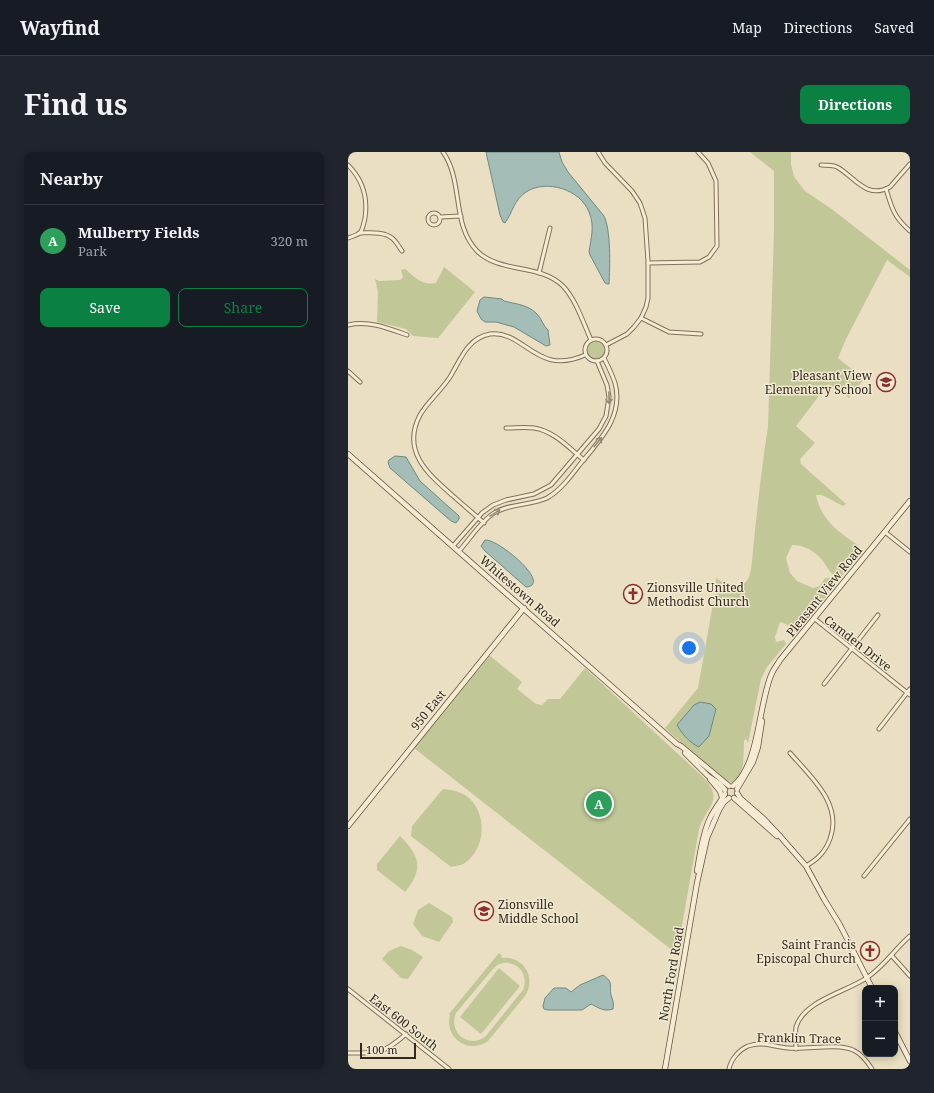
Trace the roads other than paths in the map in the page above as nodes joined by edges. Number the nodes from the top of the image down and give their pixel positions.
1 (443, 152) edge
2 (598, 152) edge
3 (698, 152) edge
4 (821, 164) dead end
5 (910, 164) edge
6 (348, 165) edge
7 (886, 189) junction
8 (461, 216) junction
9 (440, 218) junction
10 (550, 228) dead end
11 (910, 231) edge
12 (359, 233) junction
13 (348, 238) edge
14 (402, 251) dead end
15 (648, 263) junction
16 (539, 273) junction
17 (641, 318) junction
18 (348, 325) edge
19 (701, 334) dead end
20 (407, 335) dead end
21 (591, 340) junction
22 (606, 345) junction
23 (586, 355) junction
24 (604, 358) junction
25 (597, 361) junction
26 (348, 371) edge
27 (360, 382) dead end
28 (506, 428) dead end
29 (348, 454) edge
30 (578, 455) junction
31 (584, 460) junction
32 (910, 501) edge
33 (478, 518) junction
34 (484, 523) junction
35 (885, 532) junction
36 (453, 546) junction
37 (459, 551) junction
38 (910, 552) edge
39 (524, 608) junction
40 (878, 615) dead end
41 (814, 619) junction
42 (851, 648) junction
43 (824, 684) dead end
44 (910, 689) edge
45 (908, 694) edge
46 (765, 699) junction
47 (879, 729) dead end
48 (677, 744) junction
49 (790, 753) dead end
50 (708, 776) junction
51 (731, 786) junction
52 (737, 792) junction
53 (724, 794) junction
54 (731, 798) junction
55 (910, 818) edge
56 (348, 826) edge
57 (791, 847) junction
58 (806, 866) junction
59 (864, 876) dead end
60 (697, 883) junction
61 (910, 936) edge
62 (892, 956) junction
63 (910, 976) edge
64 (867, 978) junction
65 (870, 985) edge
66 (348, 989) edge
67 (406, 1034) junction
68 (898, 1038) edge
69 (796, 1049) junction
70 (348, 1053) edge
71 (910, 1061) edge
72 (449, 1069) edge
73 (665, 1069) edge
74 (729, 1069) edge
75 (872, 1069) edge

1 - 8 street
2 - 15 street
3 - 15 street
4 - 7 street
5 - 7 street
6 - 12 street
7 - 11 street
8 - 9 street
8 - 16 street
9 - 9 street
10 - 16 street
12 - 13 street
12 - 14 street
15 - 17 street
16 - 21 street
17 - 19 street
17 - 22 street
18 - 20 street
21 - 22 street
21 - 23 street
22 - 24 street
23 - 25 street
23 - 33 street
24 - 25 street
31 -> 24 street
25 -> 30 street
26 - 27 street
28 - 30 street
29 - 36 street, Whitestown Road
30 - 31 street
30 - 33 street
34 -> 31 street
32 - 35 street, Pleasant View Road
33 - 34 street
33 - 36 street
34 - 37 street
35 - 38 street
35 - 41 street, Pleasant View Road
36 - 37 street, Whitestown Road
37 - 39 street, Whitestown Road
39 - 48 street, Whitestown Road
39 - 56 street, 950 East
40 - 42 street
41 - 42 street, Camden Drive
41 - 46 street, Pleasant View Road
42 - 43 street
42 - 45 street, Camden Drive
44 - 45 street
45 - 47 street
46 - 51 street, Pleasant View Road
46 - 52 street, Pleasant View Road
48 - 50 street, Whitestown Road
48 - 51 street, Whitestown Road
49 - 58 street
50 - 53 street, Whitestown Road
50 - 53 street, Whitestown Road
51 - 52 street, Whitestown Road
51 - 53 street, Pleasant View Road
52 - 54 street, Pleasant View Road
52 - 57 street, Whitestown Road
53 - 54 street
53 - 60 street, North Ford Road
54 - 57 street
54 - 60 street, North Ford Road
55 - 59 street
57 - 58 street
58 - 64 street
60 - 73 street, North Ford Road
61 - 62 street
62 - 63 street
62 - 64 street
64 - 65 street
64 - 69 street
66 - 67 street, East 600 South
67 - 70 street
67 - 72 street, East 600 South
68 - 71 street
69 - 74 street, Franklin Trace
69 - 75 street, Franklin Trace

